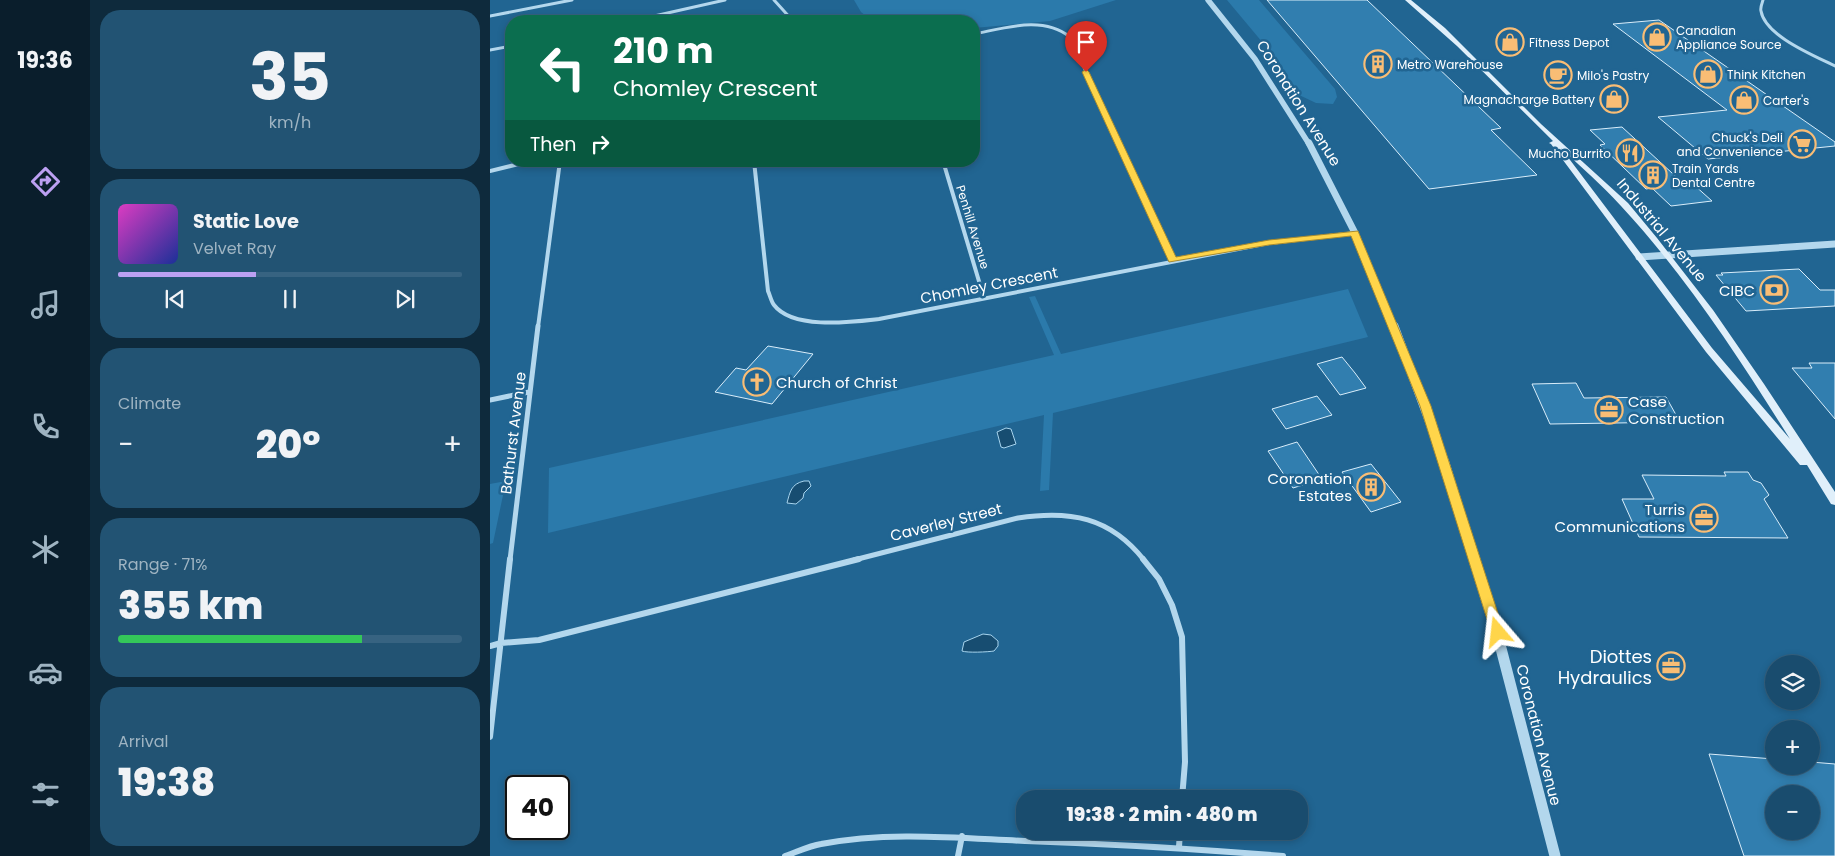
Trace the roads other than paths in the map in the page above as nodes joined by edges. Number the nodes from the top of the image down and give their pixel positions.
1 (572, 0) edge
2 (725, 0) edge
3 (774, 0) edge
4 (1208, 0) edge
5 (1408, 0) edge
6 (1763, 0) edge
7 (659, 15) edge
8 (788, 15) edge
9 (490, 16) edge
10 (980, 33) edge
11 (505, 47) edge
12 (490, 50) edge
13 (1835, 66) edge
14 (1539, 124) junction
15 (506, 167) edge
16 (559, 167) edge
17 (755, 167) edge
18 (945, 167) edge
19 (490, 171) edge
20 (1355, 233) junction
21 (1835, 244) edge
22 (1666, 256) junction
23 (1639, 257) junction
24 (1173, 260) junction
25 (984, 298) junction
26 (529, 392) junction
27 (490, 400) edge
28 (1833, 497) edge
29 (501, 643) junction
30 (490, 646) edge
31 (490, 737) edge
32 (1183, 790) edge
33 (962, 836) junction
34 (1179, 840) edge
35 (1179, 847) junction
36 (785, 856) edge
37 (958, 856) edge
38 (1283, 856) edge
39 (1555, 856) edge

1 - 9 street
2 - 7 street
3 - 8 street
4 - 20 street, Coronation Avenue
5 - 14 main road, Industrial Avenue
6 - 13 street
10 - 24 street
11 - 12 street
14 - 22 main road, Industrial Avenue
14 - 23 main road, Industrial Avenue
15 - 19 street
16 - 26 street, Bathurst Avenue
17 - 25 street, Chomley Crescent
18 - 25 street, Penhill Avenue
20 - 24 street, Chomley Crescent
20 - 39 street, Coronation Avenue
21 - 22 street
22 - 23 street
22 - 28 main road, Industrial Avenue
23 - 28 main road, Industrial Avenue
24 - 25 street, Chomley Crescent
26 - 27 street
26 - 29 street, Bathurst Avenue
29 - 30 street, Caverley Street
29 - 31 street, Bathurst Avenue
29 - 32 street, Caverley Street
33 - 35 street
33 - 36 street
33 - 37 street
34 - 35 street
35 - 38 street

